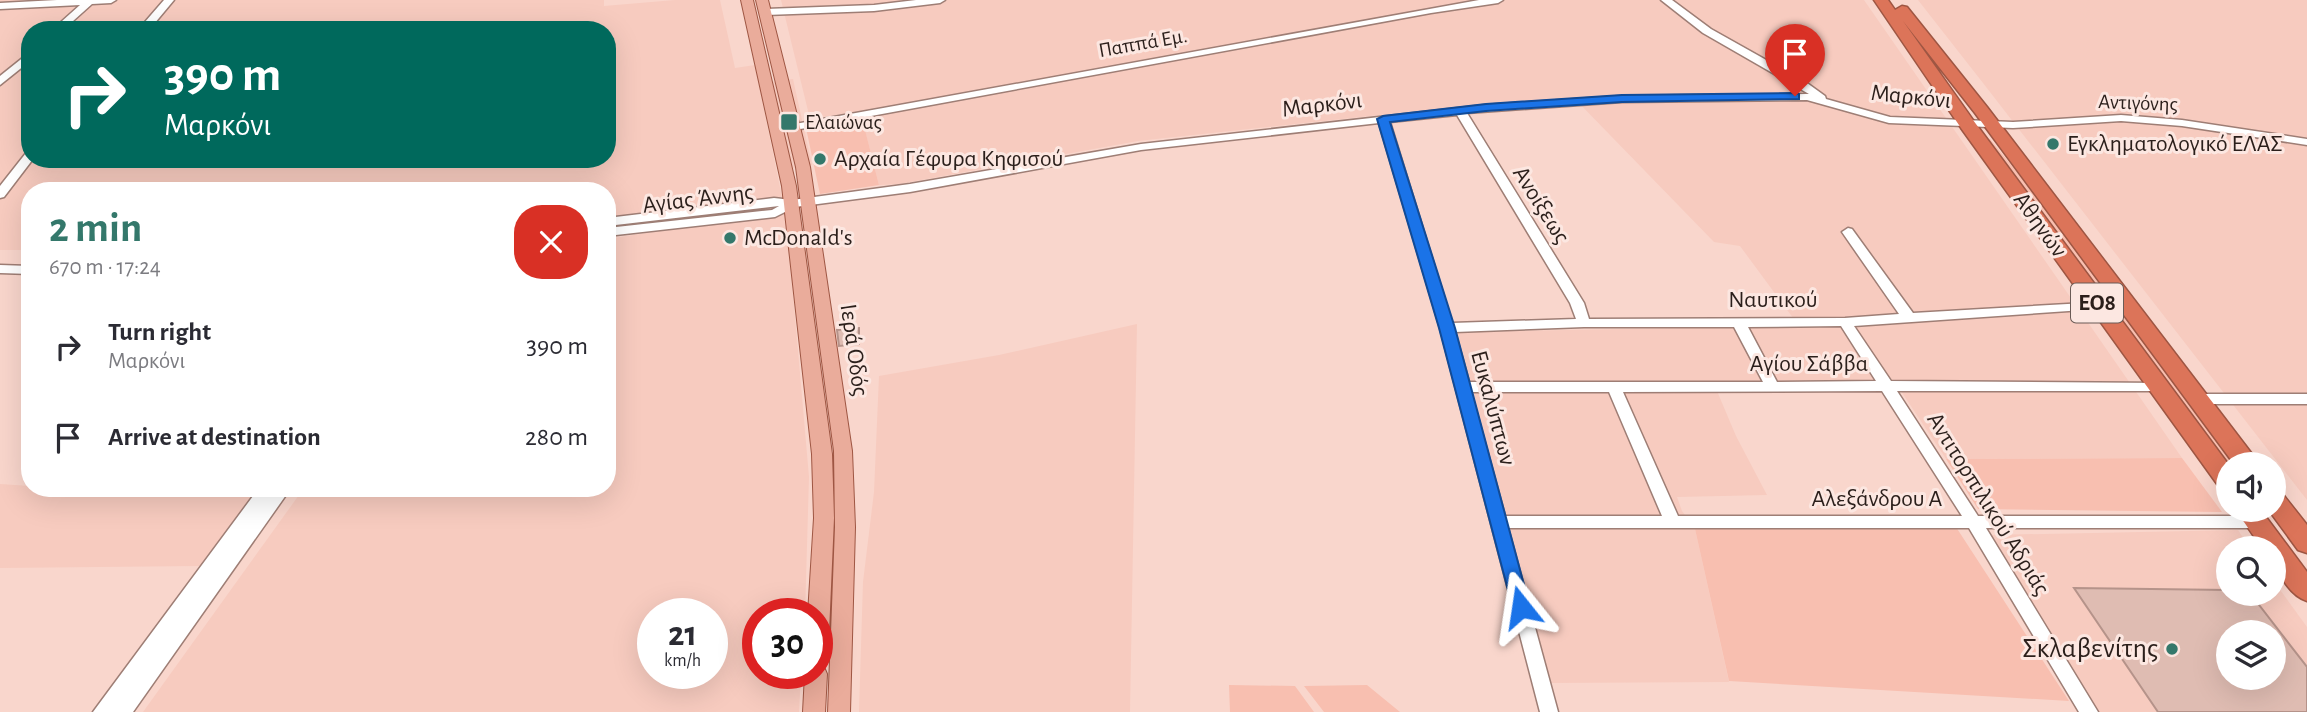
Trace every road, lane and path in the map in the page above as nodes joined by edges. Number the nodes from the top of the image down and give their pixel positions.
1 (111, 0) edge
2 (169, 0) edge
3 (747, 0) edge
4 (940, 0) edge
5 (1420, 0) edge
6 (1498, 0) edge
7 (1666, 0) edge
8 (1870, 0) edge
9 (1881, 0) edge
10 (1894, 0) edge
11 (1905, 0) edge
12 (90, 1) edge
13 (0, 6) edge
14 (764, 6) edge
15 (1432, 10) junction
16 (67, 21) edge
17 (151, 21) edge
18 (1931, 46) junction
19 (1912, 47) junction
20 (21, 63) edge
21 (0, 82) edge
22 (1822, 99) junction
23 (1460, 111) junction
24 (1383, 119) junction
25 (1967, 124) junction
26 (1991, 125) junction
27 (796, 127) junction
28 (2307, 142) edge
29 (21, 167) edge
30 (0, 194) edge
31 (801, 203) junction
32 (616, 221) edge
33 (616, 231) edge
34 (1848, 232) dead end
35 (0, 260) edge
36 (21, 261) edge
37 (0, 270) edge
38 (21, 271) edge
39 (2098, 304) junction
40 (1910, 319) junction
41 (1845, 322) junction
42 (1584, 323) junction
43 (1739, 323) junction
44 (1447, 328) junction
45 (2158, 386) junction
46 (1461, 387) junction
47 (1614, 387) junction
48 (1773, 387) junction
49 (1886, 387) junction
50 (2198, 399) junction
51 (2307, 399) edge
52 (2238, 452) edge
53 (2216, 466) edge
54 (261, 497) edge
55 (277, 497) edge
56 (2286, 515) edge
57 (2216, 517) edge
58 (1672, 521) junction
59 (1974, 522) junction
60 (2256, 522) edge
61 (1498, 523) junction
62 (2307, 543) edge
63 (2307, 591) edge
64 (820, 598) edge
65 (815, 689) edge
66 (102, 712) edge
67 (122, 712) edge
68 (814, 712) edge
69 (839, 712) edge
70 (1549, 712) edge
71 (2089, 712) edge

1 - 12 street
2 - 17 street
3 - 31 main road, Ιερά Οδός
4 - 14 street
5 - 15 street
6 - 15 street, Παππά Εμ.
7 - 22 street
8 - 19 highway
9 - 19 highway, Αθηνών / ΕΟ8
10 - 18 highway, Αθηνών / ΕΟ8
11 - 18 highway
12 - 13 street
12 - 16 street
14 - 27 main road, Ιερά Οδός
15 - 27 street, Παππά Εμ.
18 - 26 highway, Αθηνών / ΕΟ8
19 - 25 highway, Αθηνών / ΕΟ8
20 - 21 street
22 - 23 street, Μαρκόνι
22 - 25 street, Μαρκόνι
23 - 24 street, Μαρκόνι
23 - 42 street, Ανοίξεως
24 - 31 street, Μαρκόνι
24 - 44 street, Ευκαλύπτων
25 - 26 street, Αντιγόνης
25 - 39 highway, Αθηνών / ΕΟ8
26 - 28 street, Αντιγόνης
26 - 50 highway, Αθηνών / ΕΟ8
27 - 31 main road, Ιερά Οδός
29 - 30 street
31 - 32 street, Αγίας Άννης
31 - 33 street, Αγίας Άννης
31 - 64 main road, Ιερά Οδός
31 - 69 main road, Ιερά Οδός
34 - 40 street
35 - 36 street
37 - 38 street
39 - 40 street, Ναυτικού
39 - 45 highway, Αθηνών / ΕΟ8
40 - 41 street, Ναυτικού
41 - 43 street, Ναυτικού
41 - 49 street, Αντιτορπιλικού Αδριάς
42 - 43 street, Ναυτικού
42 - 44 street, Ναυτικού
43 - 48 street
44 - 46 street, Ευκαλύπτων
45 - 49 street, Αγίου Σάββα
45 - 53 highway, Αθηνών / ΕΟ8
46 - 47 street, Αγίου Σάββα
46 - 61 street, Ευκαλύπτων
47 - 48 street, Αγίου Σάββα
47 - 58 street
48 - 49 street, Αγίου Σάββα
49 - 59 street, Αντιτορπιλικού Αδριάς
50 - 51 street
50 - 52 highway, Αθηνών / ΕΟ8
54 - 66 street
55 - 67 street
56 - 62 highway
57 - 59 street, Αλεξάνδρου Α
58 - 59 street, Αλεξάνδρου Α
58 - 61 street, Αλεξάνδρου Α
59 - 71 street, Αντιτορπιλικού Αδριάς
60 - 63 highway
61 - 70 street, Ευκαλύπτων
65 - 68 main road

